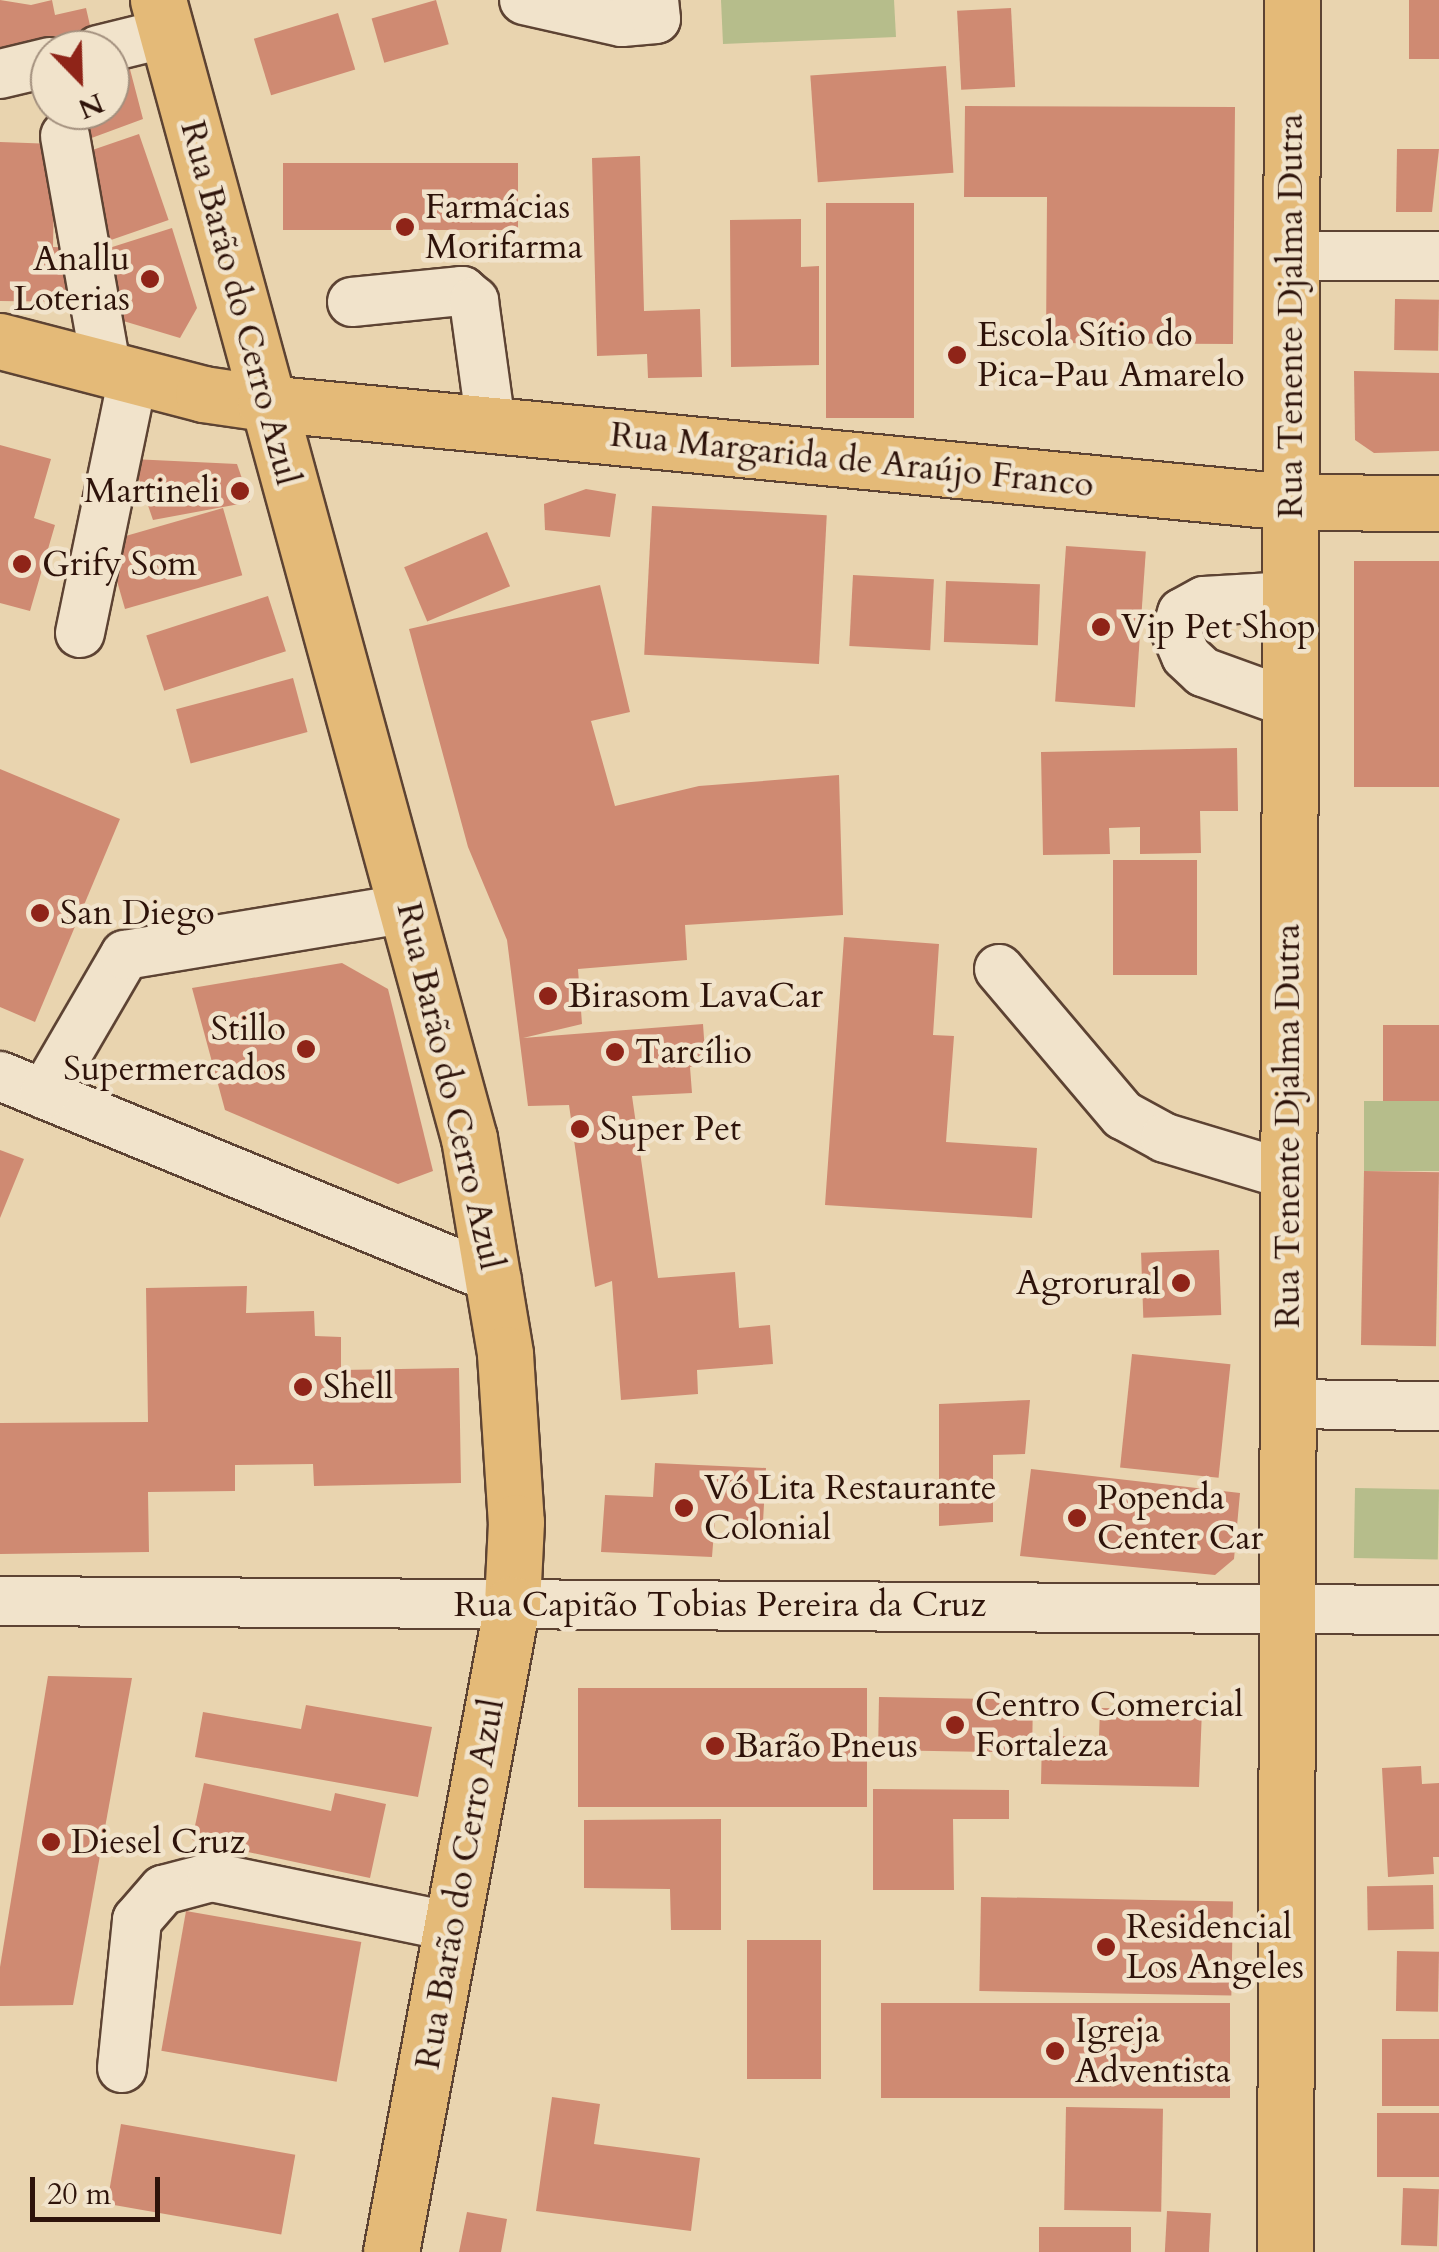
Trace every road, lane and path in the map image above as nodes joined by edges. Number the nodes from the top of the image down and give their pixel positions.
1 (524, 0) edge
2 (654, 0) edge
3 (1292, 0) edge
4 (162, 17) edge
5 (130, 34) edge
6 (30, 67) edge
7 (0, 74) edge
8 (66, 136) dead end
9 (1291, 256) junction
10 (1439, 256) edge
11 (352, 302) dead end
12 (0, 341) edge
13 (120, 374) junction
14 (265, 403) junction
15 (491, 425) junction
16 (1290, 502) junction
17 (1439, 502) edge
18 (1290, 596) junction
19 (80, 633) dead end
20 (1289, 703) junction
21 (408, 908) junction
22 (1000, 969) dead end
23 (0, 1076) edge
24 (44, 1094) junction
25 (1288, 1175) junction
26 (497, 1280) junction
27 (1288, 1404) junction
28 (1439, 1406) edge
29 (0, 1600) edge
30 (512, 1604) junction
31 (1287, 1609) junction
32 (1439, 1610) edge
33 (454, 1927) junction
34 (122, 2068) dead end
35 (391, 2252) edge
36 (1285, 2252) edge

1 - 2 street
3 - 9 main road, Rua Tenente Djalma Dutra
4 - 5 street
4 - 14 main road, Rua Barão do Cerro Azul
6 - 7 street
8 - 13 street
9 - 10 street
9 - 16 main road, Rua Tenente Djalma Dutra
11 - 15 street
12 - 13 main road, Rua Margarida de Araújo Franco
13 - 14 main road, Rua Margarida de Araújo Franco
13 - 19 street
14 - 15 main road, Rua Margarida de Araújo Franco
14 - 21 main road, Rua Barão do Cerro Azul
15 - 16 main road, Rua Margarida de Araújo Franco
16 - 17 main road, Rua Margarida de Araújo Franco
16 - 18 main road, Rua Tenente Djalma Dutra
18 - 20 main road, Rua Tenente Djalma Dutra
18 - 20 street
20 - 25 main road, Rua Tenente Djalma Dutra
21 - 24 street
21 - 26 main road, Rua Barão do Cerro Azul
22 - 25 street
23 - 24 street
24 - 26 street
25 - 27 main road, Rua Tenente Djalma Dutra
26 - 30 main road, Rua Barão do Cerro Azul
27 - 28 street
27 - 31 main road, Rua Tenente Djalma Dutra
29 - 30 street, Rua Capitão Tobias Pereira da Cruz
30 - 31 street, Rua Capitão Tobias Pereira da Cruz
30 - 33 main road, Rua Barão do Cerro Azul
31 - 32 street, Rua Capitão Tobias Pereira da Cruz
31 - 36 main road, Rua Tenente Djalma Dutra
33 - 34 street
33 - 35 main road, Rua Barão do Cerro Azul

